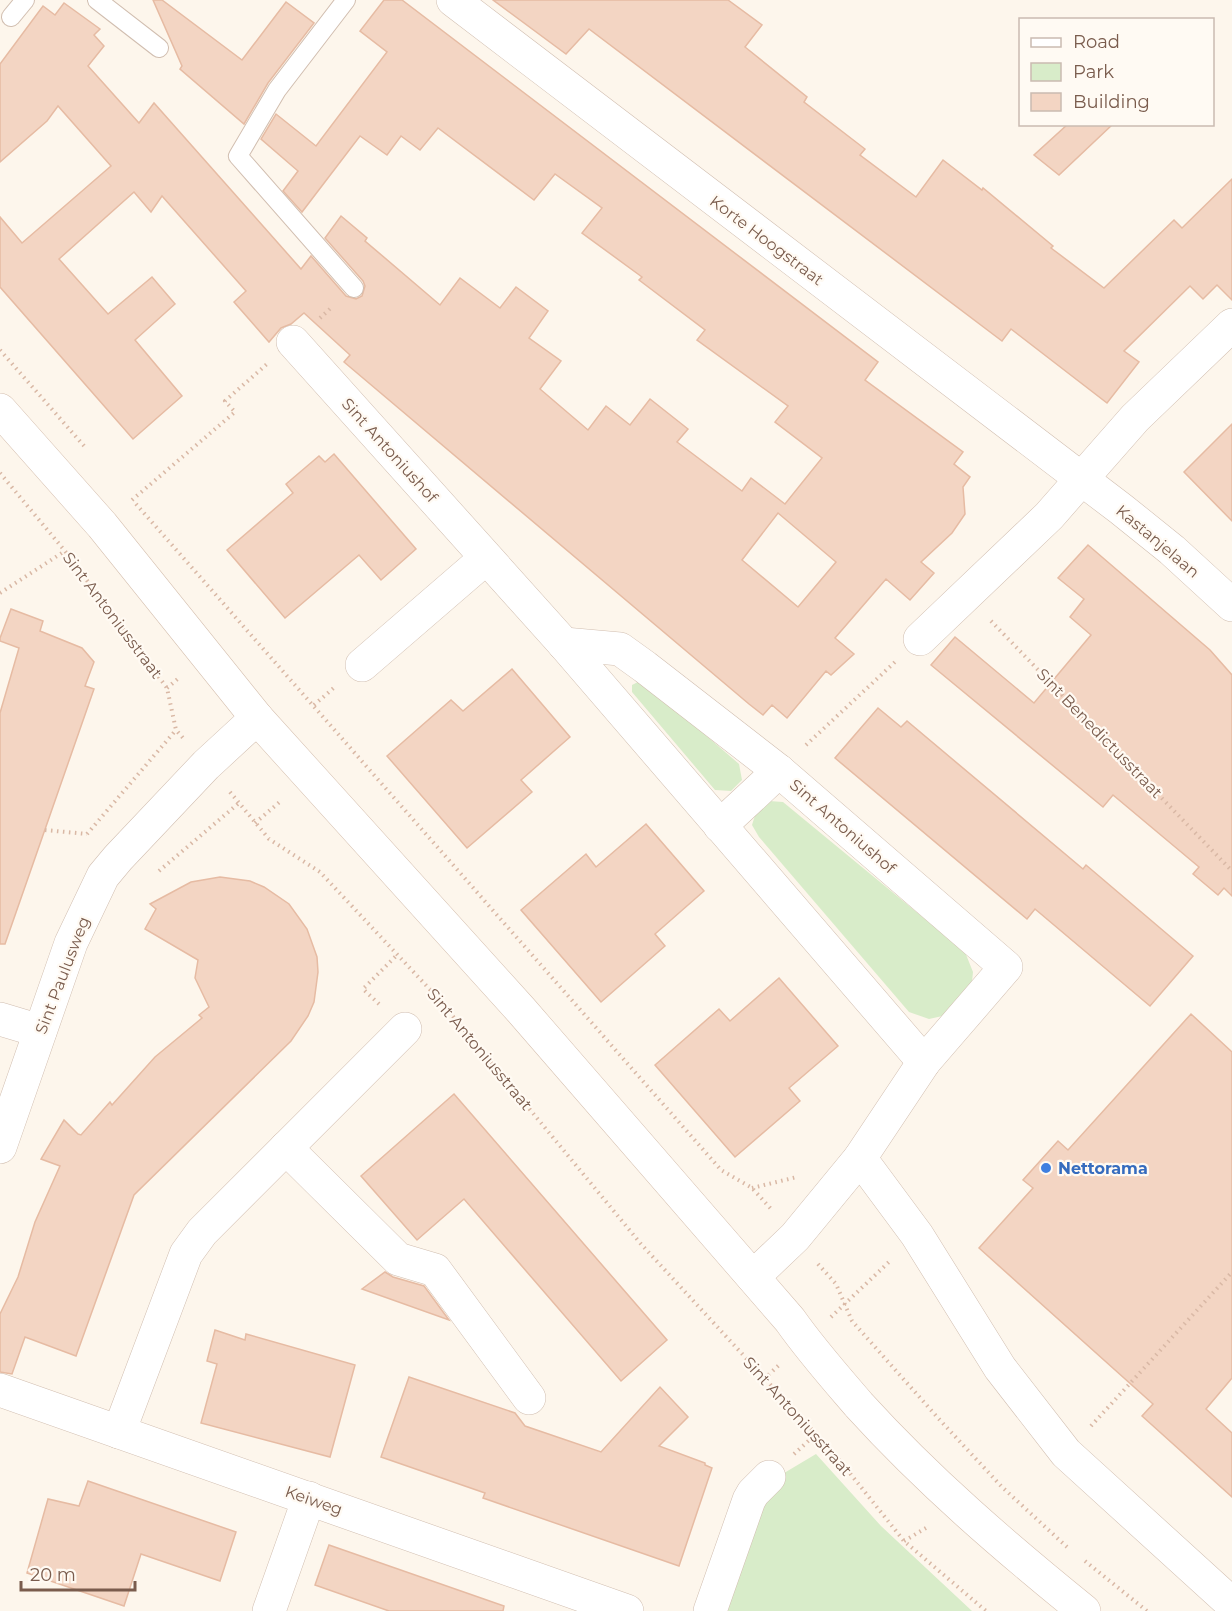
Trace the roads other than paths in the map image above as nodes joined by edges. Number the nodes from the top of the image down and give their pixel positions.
1 (25, 0) edge
2 (97, 0) edge
3 (346, 0) edge
4 (453, 0) edge
5 (11, 17) dead end
6 (159, 48) dead end
7 (354, 288) road end
8 (1232, 325) edge
9 (293, 342) road end
10 (0, 410) edge
11 (1081, 480) junction
12 (486, 558) junction
13 (1232, 604) edge
14 (920, 639) road end
15 (564, 644) junction
16 (362, 665) dead end
17 (257, 718) junction
18 (779, 771) junction
19 (720, 826) junction
20 (0, 1019) edge
21 (405, 1029) road end
22 (40, 1031) junction
23 (924, 1062) junction
24 (0, 1147) edge
25 (286, 1148) junction
26 (860, 1158) junction
27 (753, 1277) junction
28 (0, 1390) edge
29 (530, 1398) dead end
30 (119, 1432) junction
31 (769, 1478) dead end
32 (309, 1498) junction
33 (1232, 1604) edge
34 (592, 1605) edge
35 (269, 1611) edge
36 (627, 1611) edge
37 (710, 1611) edge
38 (1084, 1611) edge

1 - 5 lane
2 - 6 lane
3 - 7 lane
4 - 11 street, Korte Hoogstraat
8 - 11 street
9 - 12 street, Sint Antoniushof
10 - 17 street
11 - 13 street, Kastanjelaan
11 - 14 street
12 - 15 street, Sint Antoniushof
12 - 16 street
15 - 18 street, Sint Antoniushof
15 - 19 street, Sint Antoniushof
17 - 22 street, Sint Paulusweg
17 - 27 street
18 - 19 street
18 - 23 street, Sint Antoniushof
19 - 23 street, Sint Antoniushof
20 - 22 street
21 - 25 street
22 - 24 street, Sint Paulusweg
23 - 26 street, Sint Antoniushof
25 - 29 street
25 - 30 street
26 - 27 street
26 - 33 street
27 - 38 street
28 - 30 street, Keiweg
30 - 32 street, Keiweg
31 - 37 street
32 - 34 street, Keiweg
32 - 35 street
34 - 36 street, Keiweg

